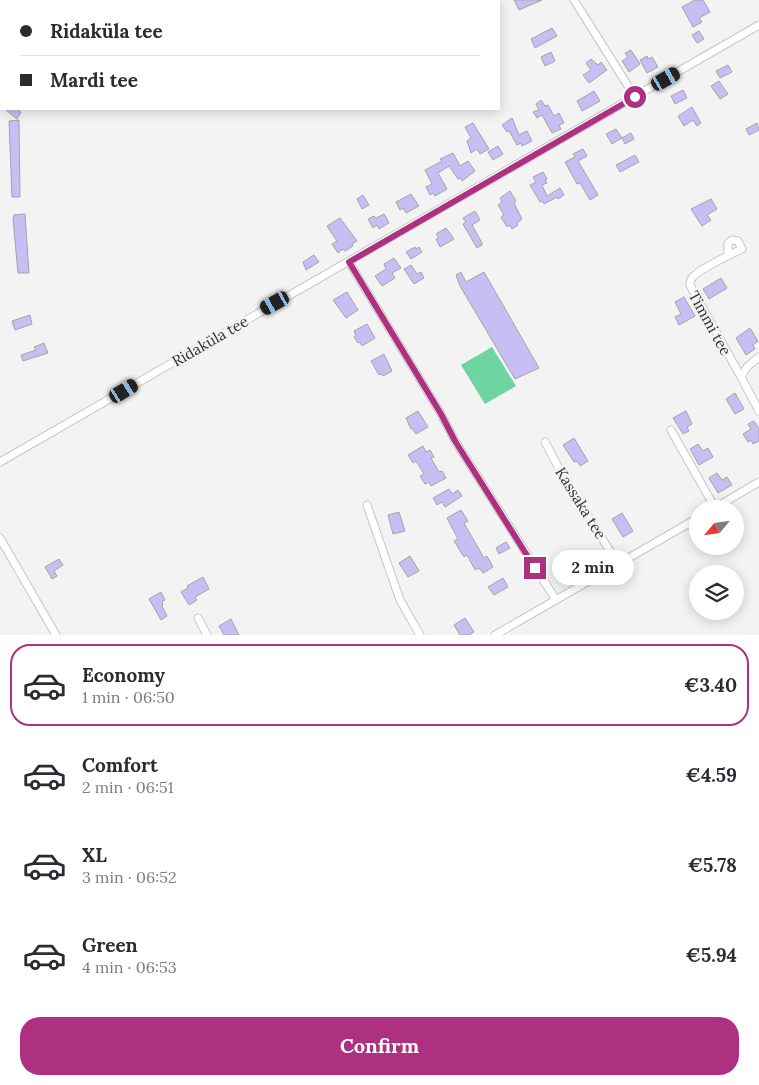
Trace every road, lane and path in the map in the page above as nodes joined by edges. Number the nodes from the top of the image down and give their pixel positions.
1 (574, 0) edge
2 (759, 25) edge
3 (635, 97) junction
4 (728, 256) dead end
5 (349, 262) junction
6 (759, 357) edge
7 (741, 377) junction
8 (759, 411) edge
9 (671, 430) dead end
10 (545, 442) dead end
11 (0, 462) edge
12 (759, 482) edge
13 (710, 500) edge
14 (728, 500) edge
15 (367, 504) dead end
16 (689, 523) edge
17 (0, 538) edge
18 (618, 564) junction
19 (556, 600) junction
20 (198, 618) dead end
21 (56, 635) edge
22 (207, 635) edge
23 (420, 635) edge
24 (495, 635) edge

1 - 3 street
2 - 3 street, Ridaküla tee
3 - 5 street, Ridaküla tee
4 - 7 street, Timmi tee
5 - 11 street, Ridaküla tee
5 - 19 street
6 - 7 street, Timmi tee
7 - 8 street, Timmi tee
9 - 13 street
10 - 18 street, Kassaka tee
12 - 14 street
15 - 23 street
16 - 18 street
17 - 21 street
18 - 19 street
19 - 24 street
20 - 22 street

